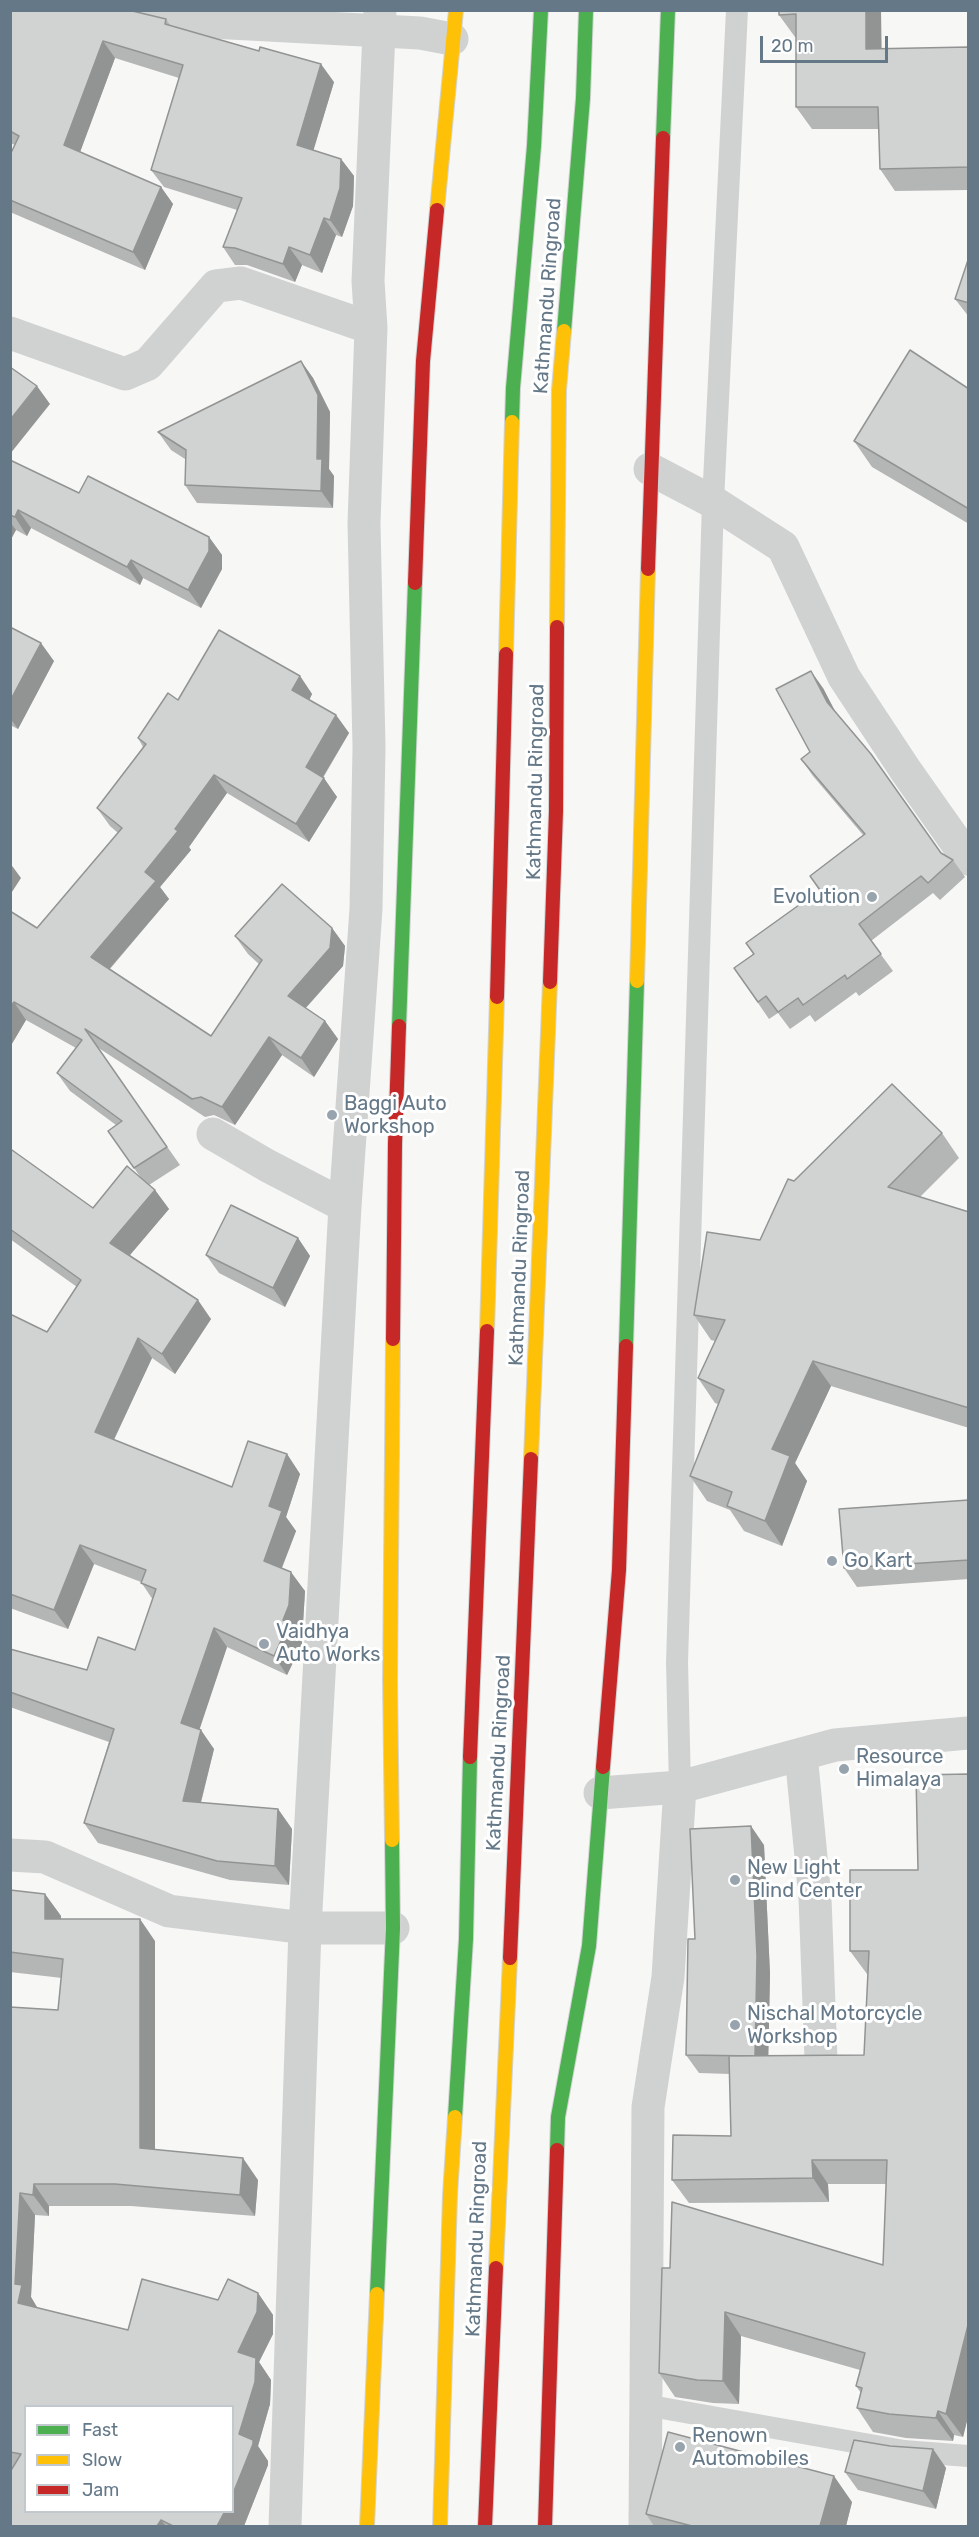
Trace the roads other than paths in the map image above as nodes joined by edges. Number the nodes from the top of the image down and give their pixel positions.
1 (145, 10) edge
2 (541, 10) edge
3 (586, 10) edge
4 (668, 10) edge
5 (737, 10) edge
6 (380, 21) edge
7 (454, 25) edge
8 (371, 328) junction
9 (10, 333) edge
10 (650, 469) junction
11 (713, 502) junction
12 (969, 859) edge
13 (213, 1134) dead end
14 (345, 1206) junction
15 (969, 1733) edge
16 (801, 1754) junction
17 (680, 1787) junction
18 (600, 1793) junction
19 (10, 1855) edge
20 (305, 1928) junction
21 (393, 1928) junction
22 (821, 2059) edge
23 (645, 2405) junction
24 (969, 2456) edge
25 (285, 2526) edge
26 (367, 2526) edge
27 (440, 2526) edge
28 (484, 2526) edge
29 (545, 2526) edge
30 (645, 2526) edge

1 - 6 street
2 - 27 main road, Kathmandu Ringroad
3 - 28 main road, Kathmandu Ringroad
4 - 10 main road
5 - 11 lane
6 - 7 street
6 - 8 street
7 - 21 main road
8 - 9 street
8 - 14 street
10 - 11 street
10 - 18 main road
11 - 12 street
11 - 17 lane
13 - 14 street
14 - 20 street
15 - 16 street
16 - 17 street
16 - 22 street
17 - 18 street
17 - 23 street
18 - 29 main road
19 - 20 street
20 - 21 street
20 - 25 street
21 - 26 main road
23 - 24 lane
23 - 30 street

